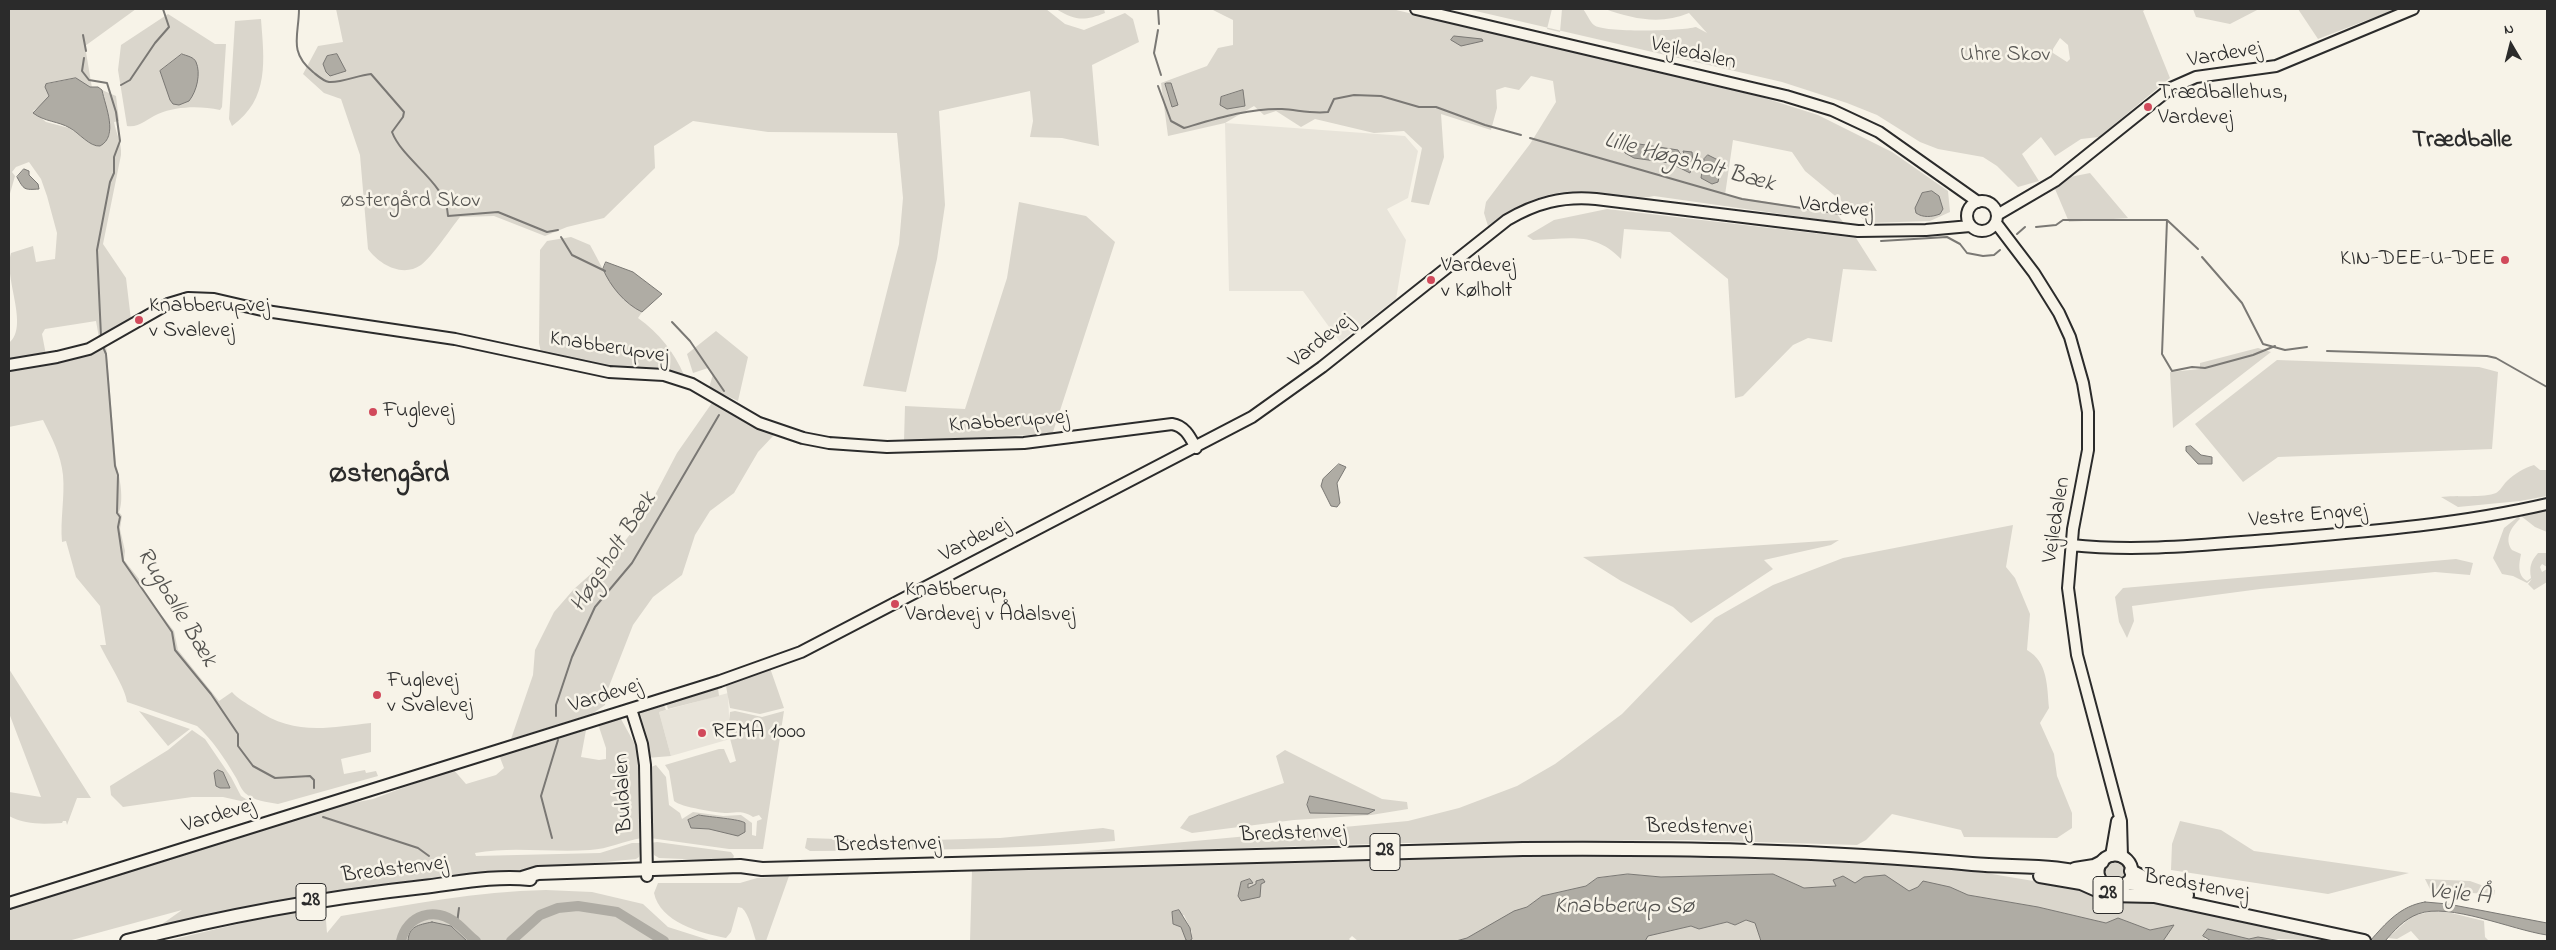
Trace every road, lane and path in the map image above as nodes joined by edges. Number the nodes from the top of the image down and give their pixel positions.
1 (1416, 9) edge
2 (2413, 9) edge
3 (1943, 178) junction
4 (1978, 202) junction
5 (1968, 211) junction
6 (1996, 215) junction
7 (1970, 226) junction
8 (1910, 231) junction
9 (1987, 231) junction
10 (2014, 250) junction
11 (9, 365) edge
12 (1196, 448) junction
13 (2547, 504) edge
14 (2071, 545) junction
15 (631, 709) junction
16 (2112, 858) junction
17 (1976, 864) junction
18 (2067, 870) junction
19 (2132, 870) junction
20 (647, 872) junction
21 (2100, 878) junction
22 (2127, 883) junction
23 (2169, 890) junction
24 (9, 902) edge
25 (2358, 940) edge
26 (127, 941) edge

1 - 3 street, Vejledalen
2 - 6 street, Vardevej
3 - 4 street, Vejledalen
3 - 5 street, Vejledalen
4 - 5 street
4 - 6 street
5 - 7 street
5 - 8 street, Vardevej
6 - 9 street
6 - 10 street, Vejledalen
7 - 8 street, Vardevej
7 - 9 street
8 - 12 street, Vardevej
9 - 10 street, Vejledalen
10 - 14 street, Vejledalen
11 - 12 street, Knabberupvej
12 - 15 street, Vardevej
13 - 14 street, Vestre Engvej
14 - 16 street, Vejledalen
15 - 20 street, Buldalen
15 - 24 street, Vardevej
16 - 18 highway, Bredstenvej / 28
16 - 19 main road, 28
16 - 21 main road, 28
17 - 18 highway, Bredstenvej / 28
17 - 20 highway, Bredstenvej / 28
17 - 25 highway, Bredstenvej / 28
18 - 21 highway, Bredstenvej / 28
19 - 22 main road, 28
19 - 23 highway, Bredstenvej / 28
20 - 26 highway, Bredstenvej / 28
21 - 22 main road, 28
22 - 23 highway, Bredstenvej / 28
23 - 25 highway, Bredstenvej / 28

